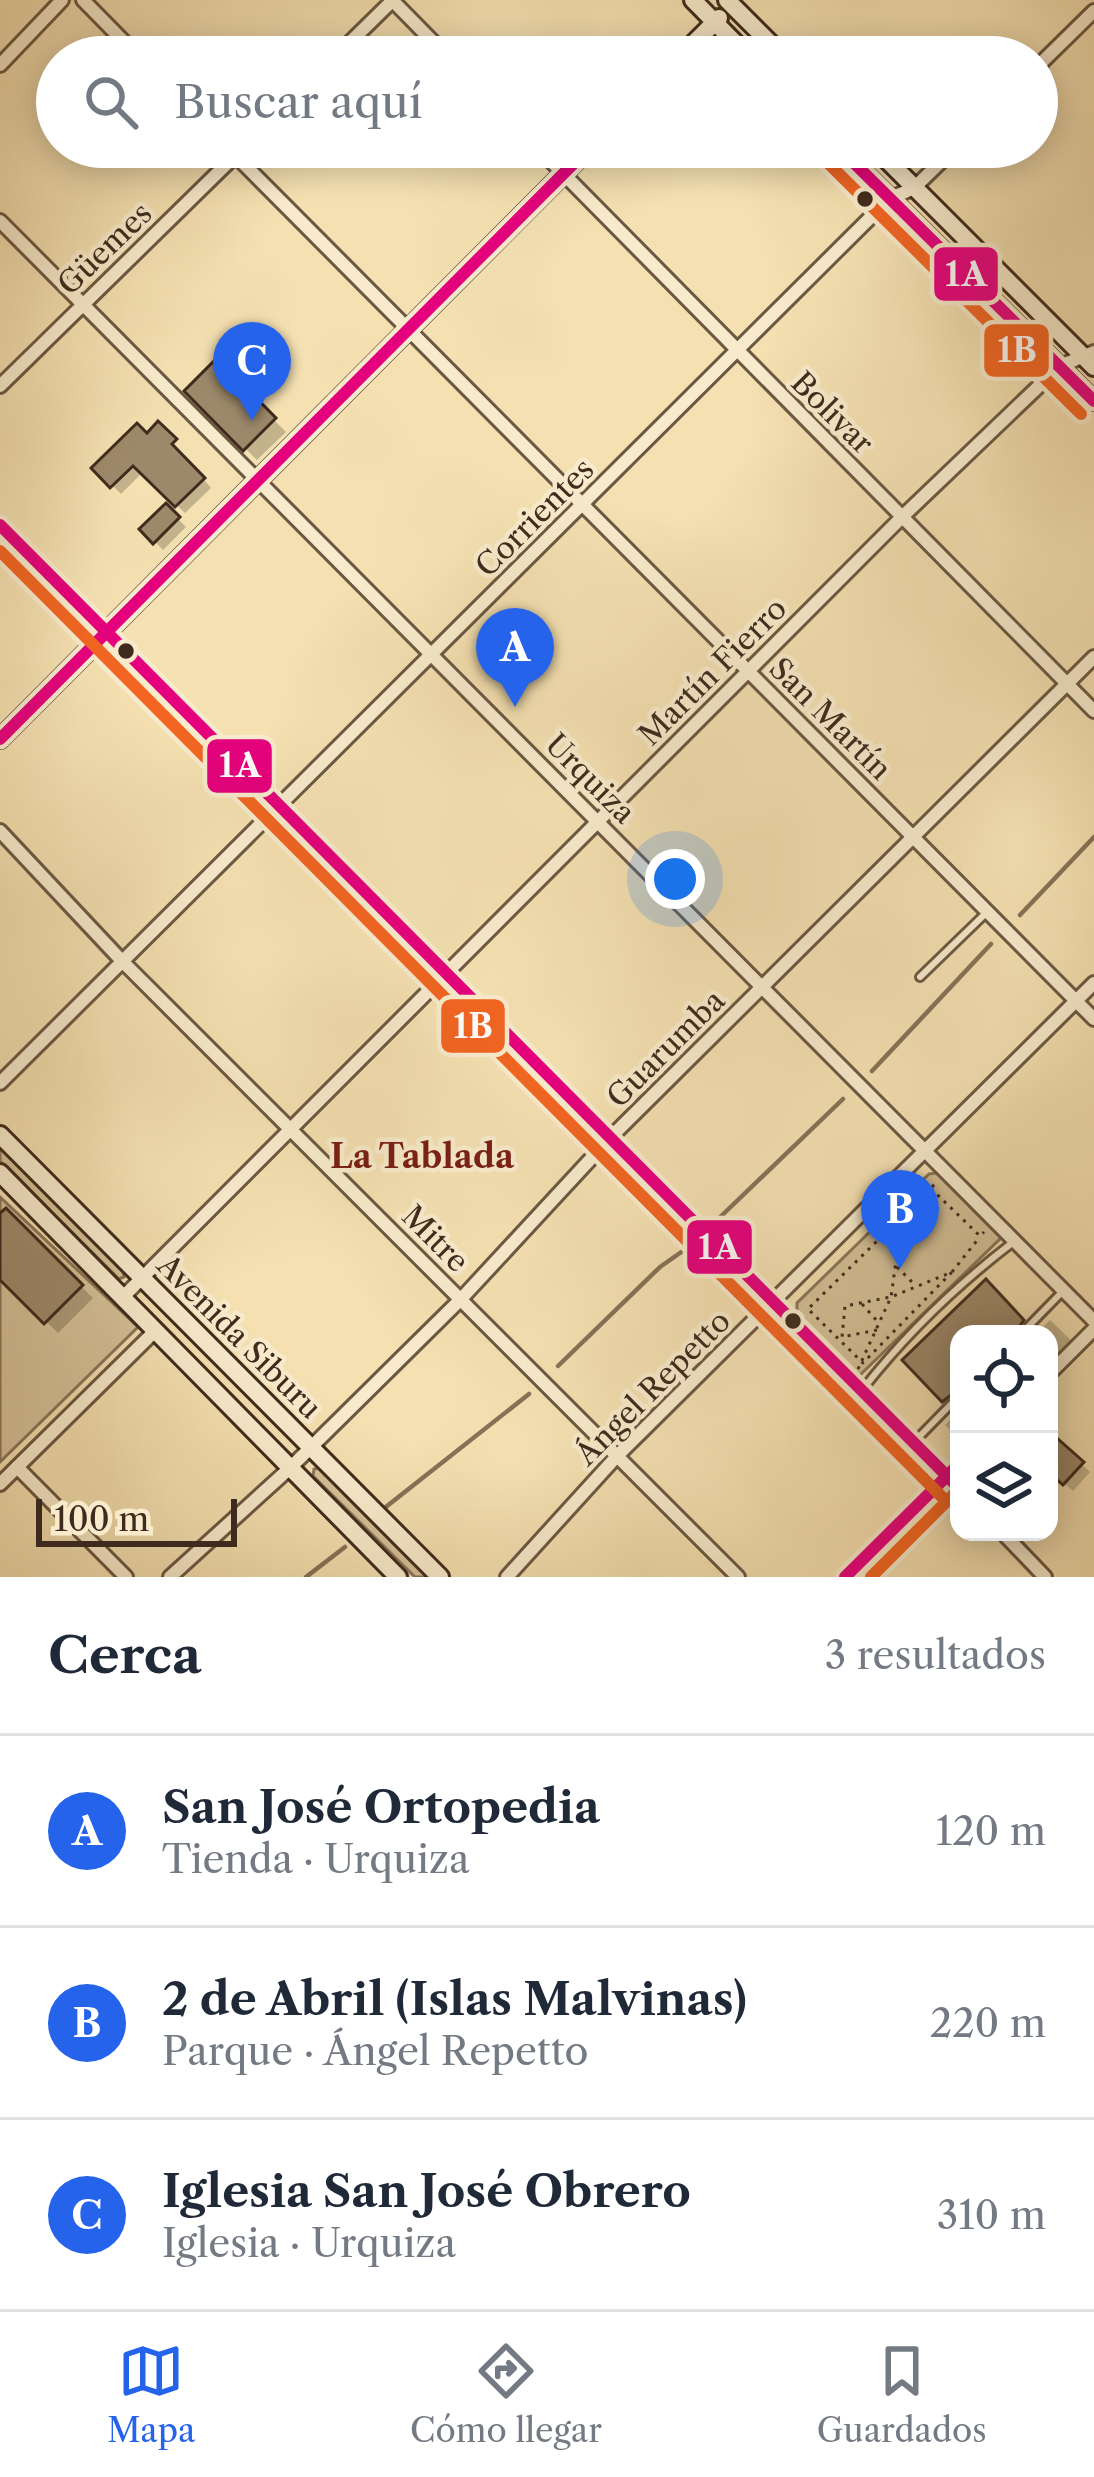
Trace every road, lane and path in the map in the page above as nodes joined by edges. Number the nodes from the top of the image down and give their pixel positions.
1 (62, 0) edge
2 (83, 0) edge
3 (393, 0) edge
4 (693, 0) edge
5 (732, 2) edge
6 (1094, 11) edge
7 (715, 22) junction
8 (118, 36) edge
9 (356, 36) edge
10 (428, 36) edge
11 (701, 36) edge
12 (729, 36) edge
13 (764, 36) edge
14 (1058, 46) edge
15 (0, 65) edge
16 (217, 168) edge
17 (252, 168) edge
18 (558, 168) edge
19 (568, 168) edge
20 (859, 168) edge
21 (894, 168) edge
22 (934, 168) edge
23 (563, 173) junction
24 (914, 188) junction
25 (889, 199) junction
26 (0, 221) edge
27 (84, 304) junction
28 (407, 328) junction
29 (737, 350) junction
30 (1092, 359) edge
31 (1060, 366) junction
32 (0, 386) edge
33 (1094, 401) edge
34 (257, 478) junction
35 (582, 504) junction
36 (902, 517) junction
37 (0, 525) edge
38 (104, 631) junction
39 (432, 654) junction
40 (1094, 657) edge
41 (748, 671) junction
42 (1066, 684) junction
43 (1094, 712) edge
44 (0, 739) edge
45 (279, 806) junction
46 (598, 821) junction
47 (0, 831) edge
48 (913, 837) junction
49 (987, 911) junction
50 (122, 961) junction
51 (447, 973) junction
52 (920, 977) dead end
53 (1094, 983) edge
54 (762, 987) junction
55 (1076, 1000) junction
56 (1094, 1019) edge
57 (0, 1083) edge
58 (291, 1130) junction
59 (0, 1135) edge
60 (611, 1137) junction
61 (925, 1150) junction
62 (906, 1168) junction
63 (0, 1173) edge
64 (947, 1173) junction
65 (932, 1186) junction
66 (902, 1217) junction
67 (996, 1222) junction
68 (980, 1236) junction
69 (1015, 1241) junction
70 (895, 1266) junction
71 (952, 1272) junction
72 (142, 1279) junction
73 (788, 1286) junction
74 (917, 1288) junction
75 (1064, 1290) junction
76 (123, 1297) junction
77 (891, 1297) junction
78 (461, 1299) junction
79 (774, 1300) junction
80 (862, 1304) junction
81 (808, 1309) junction
82 (1030, 1325) edge
83 (1094, 1325) edge
84 (878, 1326) junction
85 (156, 1330) junction
86 (841, 1338) junction
87 (863, 1363) junction
88 (1058, 1364) edge
89 (863, 1389) junction
90 (950, 1405) edge
91 (915, 1441) junction
92 (311, 1448) junction
93 (617, 1456) junction
94 (17, 1467) junction
95 (290, 1468) junction
96 (950, 1473) edge
97 (947, 1476) junction
98 (950, 1479) edge
99 (0, 1484) edge
100 (1010, 1541) edge
101 (126, 1577) edge
102 (170, 1577) edge
103 (398, 1577) edge
104 (440, 1577) edge
105 (507, 1577) edge
106 (738, 1577) edge
107 (845, 1577) edge
108 (1045, 1577) edge

1 - 15 street
2 - 8 street
3 - 9 street
3 - 10 street
4 - 7 main road
5 - 7 main road
5 - 13 main road
6 - 14 street
7 - 11 main road
7 - 12 main road
16 - 27 street, Güemes
17 - 28 street, San Martín
18 - 23 street, Bolivar
19 - 23 main road
20 - 25 main road
21 - 24 main road
22 - 24 street, Corrientes
23 - 28 main road
23 - 29 street, Bolivar
24 - 25 street, Corrientes
24 - 30 main road
25 - 29 street, Corrientes
25 - 31 main road
26 - 27 street, Urquiza
27 - 32 street, Güemes
27 - 34 street, Urquiza
28 - 34 main road
28 - 35 street, San Martín
29 - 35 street, Corrientes
29 - 36 street, Bolivar
30 - 31 street, Martín Fierro
31 - 33 main road
31 - 36 street, Martín Fierro
34 - 38 main road
34 - 39 street, Urquiza
35 - 39 street, Corrientes
35 - 41 street, San Martín
36 - 41 street, Martín Fierro
36 - 42 street, Bolivar
37 - 38 street
38 - 44 main road
38 - 45 street
39 - 45 street, Corrientes
39 - 46 street, Urquiza
40 - 42 street, Guarumba
41 - 46 street, Martín Fierro
41 - 48 street, San Martín
42 - 43 street, Bolivar
42 - 48 street, Guarumba
45 - 50 street, Corrientes
45 - 51 street
46 - 51 street, Martín Fierro
46 - 54 street, Urquiza
47 - 50 street, Mitre
48 - 49 street, San Martín
48 - 54 street, Guarumba
49 - 52 lane
49 - 55 street, San Martín
50 - 57 street, Corrientes
50 - 58 street, Mitre
51 - 58 street, Martín Fierro
51 - 60 street
53 - 55 street, Ángel Repetto
54 - 60 street, Guarumba
54 - 61 street, Urquiza
55 - 56 street, San Martín
55 - 61 street, Ángel Repetto
58 - 72 street, Martín Fierro
58 - 78 street, Mitre
59 - 72 main road, Avenida Siburu
60 - 78 street, Guarumba
60 - 79 street
61 - 62 street, Ángel Repetto
61 - 64 street, Urquiza
62 - 65 path
62 - 73 street, Ángel Repetto
63 - 76 main road, Avenida Siburu
64 - 65 path
64 - 67 street, Urquiza
65 - 66 path
65 - 68 path
66 - 70 path
66 - 81 path
67 - 68 path
67 - 69 street, Urquiza
68 - 71 path
69 - 75 street, Urquiza
69 - 89 lane
70 - 74 path
70 - 77 path
71 - 74 path
71 - 87 path
72 - 76 street, Martín Fierro
72 - 92 main road, Avenida Siburu
73 - 79 street, Ángel Repetto
73 - 81 path
74 - 77 path
75 - 82 lane
75 - 83 street, Urquiza
76 - 85 main road, Avenida Siburu
77 - 80 path
77 - 84 path
78 - 92 street, Guarumba
78 - 93 street, Mitre
79 - 89 street
79 - 93 street, Ángel Repetto
80 - 84 path
80 - 86 path
81 - 86 path
83 - 88 street
84 - 86 path
84 - 87 path
85 - 94 street
85 - 95 main road, Avenida Siburu
86 - 87 path
89 - 91 street
90 - 91 lane
91 - 97 street
92 - 95 street, Guarumba
92 - 104 main road, Avenida Siburu
93 - 105 street, Ángel Repetto
93 - 106 street, Mitre
94 - 99 street
94 - 101 street
95 - 102 street, Guarumba
95 - 103 main road, Avenida Siburu
96 - 97 street
97 - 98 street
97 - 107 street
100 - 108 street

